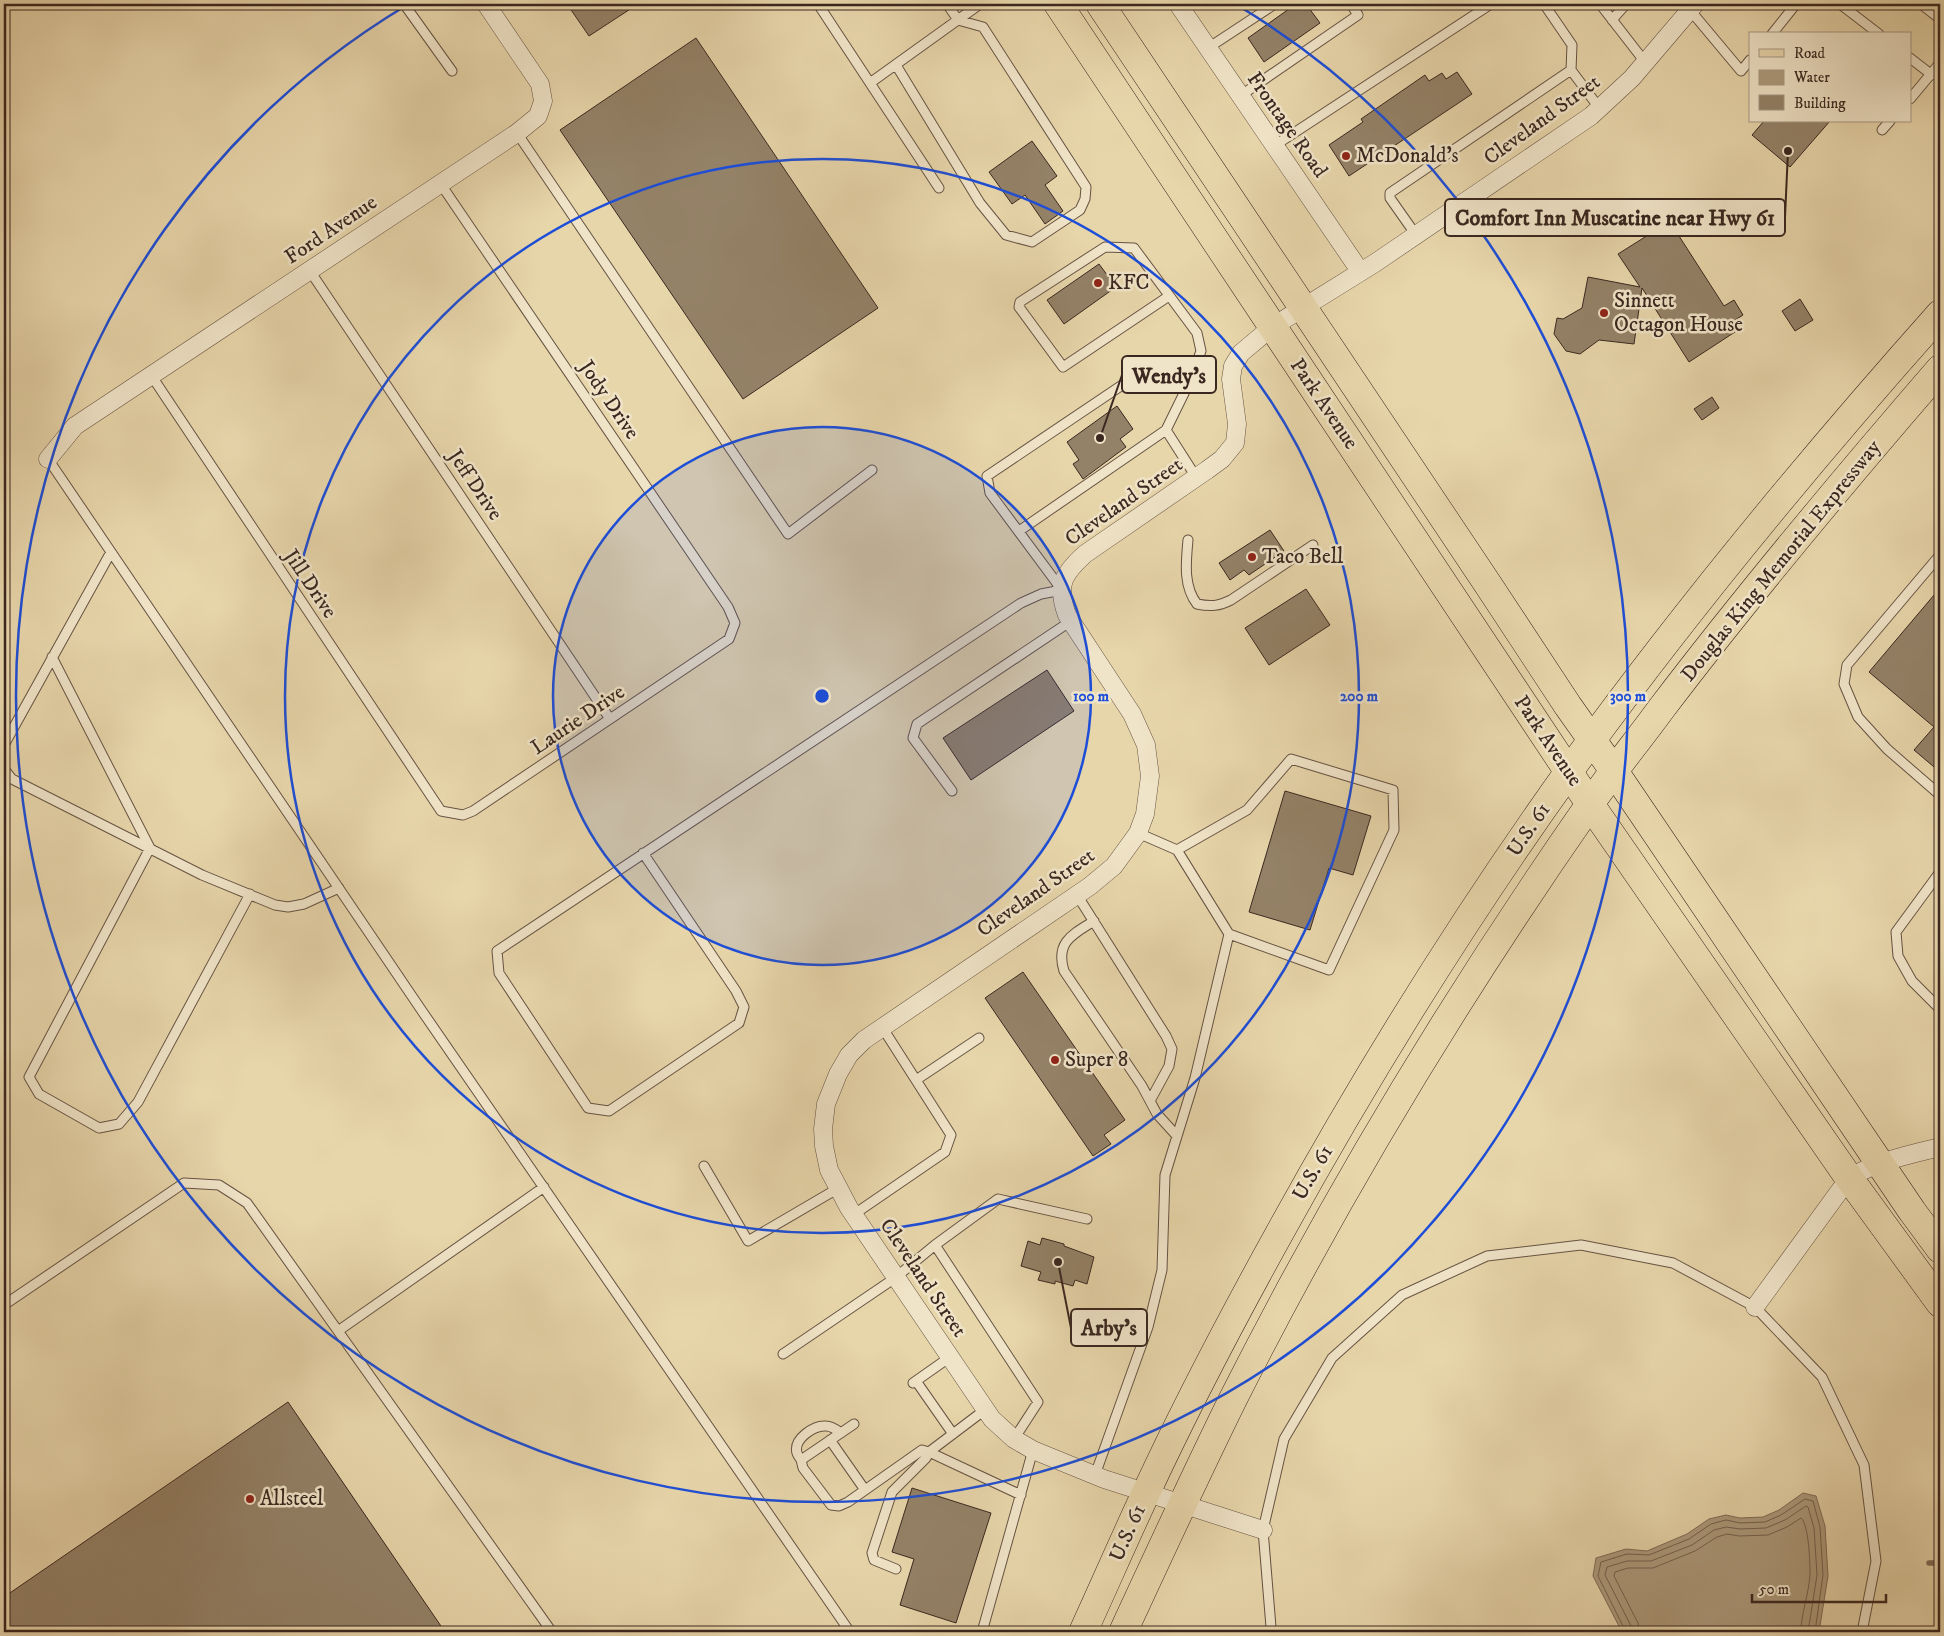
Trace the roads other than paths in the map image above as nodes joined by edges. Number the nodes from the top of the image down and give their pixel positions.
1 (404, 4) edge
2 (486, 4) edge
3 (818, 4) edge
4 (947, 4) edge
5 (980, 4) edge
6 (1058, 4) edge
7 (1100, 4) edge
8 (1178, 4) edge
9 (1275, 4) edge
10 (1351, 4) edge
11 (1491, 4) edge
12 (1544, 4) edge
13 (1600, 4) edge
14 (1626, 4) edge
15 (1796, 4) edge
16 (1840, 4) edge
17 (1921, 4) edge
18 (1693, 7) edge
19 (1940, 19) edge
20 (958, 20) junction
21 (1612, 20) junction
22 (1774, 32) edge
23 (1876, 32) edge
24 (1208, 48) junction
25 (1912, 60) edge
26 (1749, 61) edge
27 (1646, 62) junction
28 (1940, 63) edge
29 (896, 65) junction
30 (452, 70) dead end
31 (1571, 70) junction
32 (1932, 75) junction
33 (870, 83) junction
34 (1240, 96) junction
35 (1912, 97) edge
36 (1600, 109) junction
37 (1889, 122) edge
38 (1882, 130) dead end
39 (517, 133) junction
40 (1274, 146) junction
41 (440, 183) junction
42 (939, 188) dead end
43 (1416, 235) junction
44 (310, 271) junction
45 (1360, 271) junction
46 (1169, 296) junction
47 (1304, 308) junction
48 (1940, 314) edge
49 (1272, 327) junction
50 (1940, 369) edge
51 (150, 375) junction
52 (1189, 383) junction
53 (1166, 430) junction
54 (48, 459) joint
55 (872, 470) dead end
56 (1196, 478) junction
57 (1019, 531) junction
58 (1188, 540) dead end
59 (1314, 544) dead end
60 (111, 552) junction
61 (1940, 555) edge
62 (1062, 590) junction
63 (1071, 621) junction
64 (729, 639) joint
65 (52, 657) junction
66 (610, 719) junction
67 (1591, 741) junction
68 (4, 745) edge
69 (4, 769) edge
70 (1614, 771) junction
71 (1569, 772) junction
72 (952, 791) dead end
73 (1940, 796) edge
74 (1590, 804) junction
75 (441, 811) joint
76 (1138, 833) junction
77 (150, 848) junction
78 (1176, 850) junction
79 (643, 853) junction
80 (1940, 872) edge
81 (339, 888) junction
82 (250, 894) junction
83 (1077, 895) junction
84 (1094, 921) junction
85 (1229, 934) junction
86 (1940, 1009) edge
87 (882, 1027) junction
88 (979, 1038) dead end
89 (916, 1080) junction
90 (1150, 1101) junction
91 (1177, 1136) junction
92 (1940, 1147) edge
93 (1880, 1162) junction
94 (704, 1166) dead end
95 (1849, 1178) junction
96 (544, 1187) junction
97 (837, 1188) junction
98 (853, 1215) junction
99 (1087, 1219) dead end
100 (935, 1245) junction
101 (1940, 1249) edge
102 (895, 1278) junction
103 (1940, 1303) edge
104 (4, 1305) edge
105 (1755, 1307) junction
106 (338, 1331) junction
107 (783, 1354) dead end
108 (950, 1357) junction
109 (986, 1409) junction
110 (854, 1424) dead end
111 (841, 1432) junction
112 (953, 1434) junction
113 (1014, 1438) junction
114 (830, 1440) junction
115 (1033, 1450) junction
116 (928, 1452) junction
117 (801, 1460) junction
118 (1095, 1475) junction
119 (865, 1490) junction
120 (1146, 1493) junction
121 (1021, 1496) junction
122 (1181, 1505) junction
123 (1263, 1530) junction
124 (896, 1569) dead end
125 (552, 1632) edge
126 (850, 1632) edge
127 (982, 1632) edge
128 (1083, 1632) edge
129 (1124, 1632) edge
130 (1274, 1632) edge
131 (1862, 1632) edge

1 - 30 lane
2 - 39 street, Ford Avenue
3 - 33 lane
4 - 20 lane
5 - 20 lane
6 - 49 main road, Park Avenue
7 - 47 main road, Park Avenue
8 - 24 street, Frontage Road
9 - 24 lane
10 - 34 lane
11 - 40 lane
12 - 31 lane
13 - 21 lane
14 - 21 lane
15 - 22 lane
16 - 23 lane
17 - 19 lane
18 - 26 lane
18 - 27 street, Cleveland Street
20 - 29 lane
20 - 29 lane
21 - 27 lane
24 - 34 street, Frontage Road
25 - 32 lane
27 - 36 street, Cleveland Street
28 - 32 lane
29 - 33 lane
31 - 36 lane
31 - 43 lane
32 - 35 lane
33 - 42 lane
34 - 40 street, Frontage Road
36 - 43 street, Cleveland Street
37 - 38 lane
39 - 41 street, Ford Avenue
39 - 55 lane
40 - 45 street, Frontage Road
41 - 44 street, Ford Avenue
41 - 64 lane, Jody Drive
43 - 45 street, Cleveland Street
44 - 51 street, Ford Avenue
44 - 66 lane, Jeff Drive
45 - 47 street, Cleveland Street
46 - 46 lane
46 - 52 lane
47 - 49 street, Cleveland Street
47 - 67 main road, Park Avenue
48 - 67 main road, Douglas King Memorial Expressway
49 - 56 street, Cleveland Street
49 - 71 main road, Park Avenue
50 - 70 main road, Douglas King Memorial Expressway
51 - 54 street, Ford Avenue
51 - 75 lane, Jill Drive
52 - 53 lane
52 - 57 lane
53 - 56 lane
53 - 57 lane
54 - 60 lane
56 - 62 street, Cleveland Street
57 - 62 lane
58 - 59 lane
60 - 65 lane
60 - 81 lane
61 - 73 lane
62 - 63 street, Cleveland Street
62 - 79 lane
63 - 72 lane
63 - 76 street, Cleveland Street
64 - 66 lane, Laurie Drive
65 - 68 lane
65 - 77 lane
66 - 75 lane, Laurie Drive
67 - 70 main road, Park Avenue
67 - 71 main road, U.S. 61
69 - 77 lane
70 - 74 main road, Douglas King Memorial Expressway
70 - 93 main road, Park Avenue
71 - 74 main road, Park Avenue
71 - 120 main road, U.S. 61
74 - 95 main road, Park Avenue
74 - 122 main road, U.S. 61
76 - 78 lane
76 - 83 street, Cleveland Street
77 - 82 lane
77 - 82 lane
78 - 85 lane
78 - 85 lane
79 - 79 lane
80 - 86 lane
81 - 82 lane
81 - 96 lane
83 - 84 lane
83 - 87 street, Cleveland Street
84 - 90 lane
84 - 90 lane
85 - 91 lane
87 - 89 lane
87 - 97 street, Cleveland Street
88 - 89 lane
89 - 98 lane
90 - 91 lane
91 - 118 lane
92 - 93 street
93 - 95 street
93 - 101 main road, Park Avenue
94 - 97 lane
95 - 103 main road, Park Avenue
95 - 105 street
96 - 106 lane
96 - 126 lane
97 - 98 street, Cleveland Street
98 - 102 street, Cleveland Street
99 - 100 lane
100 - 102 lane
100 - 113 lane
102 - 107 lane
102 - 108 street, Cleveland Street
104 - 106 lane
105 - 123 lane
105 - 131 lane
106 - 125 lane
108 - 109 street, Cleveland Street
108 - 112 lane
109 - 112 lane
109 - 113 street, Cleveland Street
110 - 111 lane
111 - 114 lane
111 - 117 lane
112 - 116 lane
113 - 115 street, Cleveland Street
114 - 117 lane
114 - 119 lane
115 - 118 street, Cleveland Street
115 - 121 lane
116 - 119 lane
116 - 121 lane
116 - 124 lane
117 - 119 lane
118 - 120 street, Cleveland Street
120 - 122 street, Cleveland Street
120 - 128 main road, U.S. 61
121 - 127 lane
122 - 123 street, Cleveland Street
122 - 129 main road, U.S. 61
123 - 130 lane

